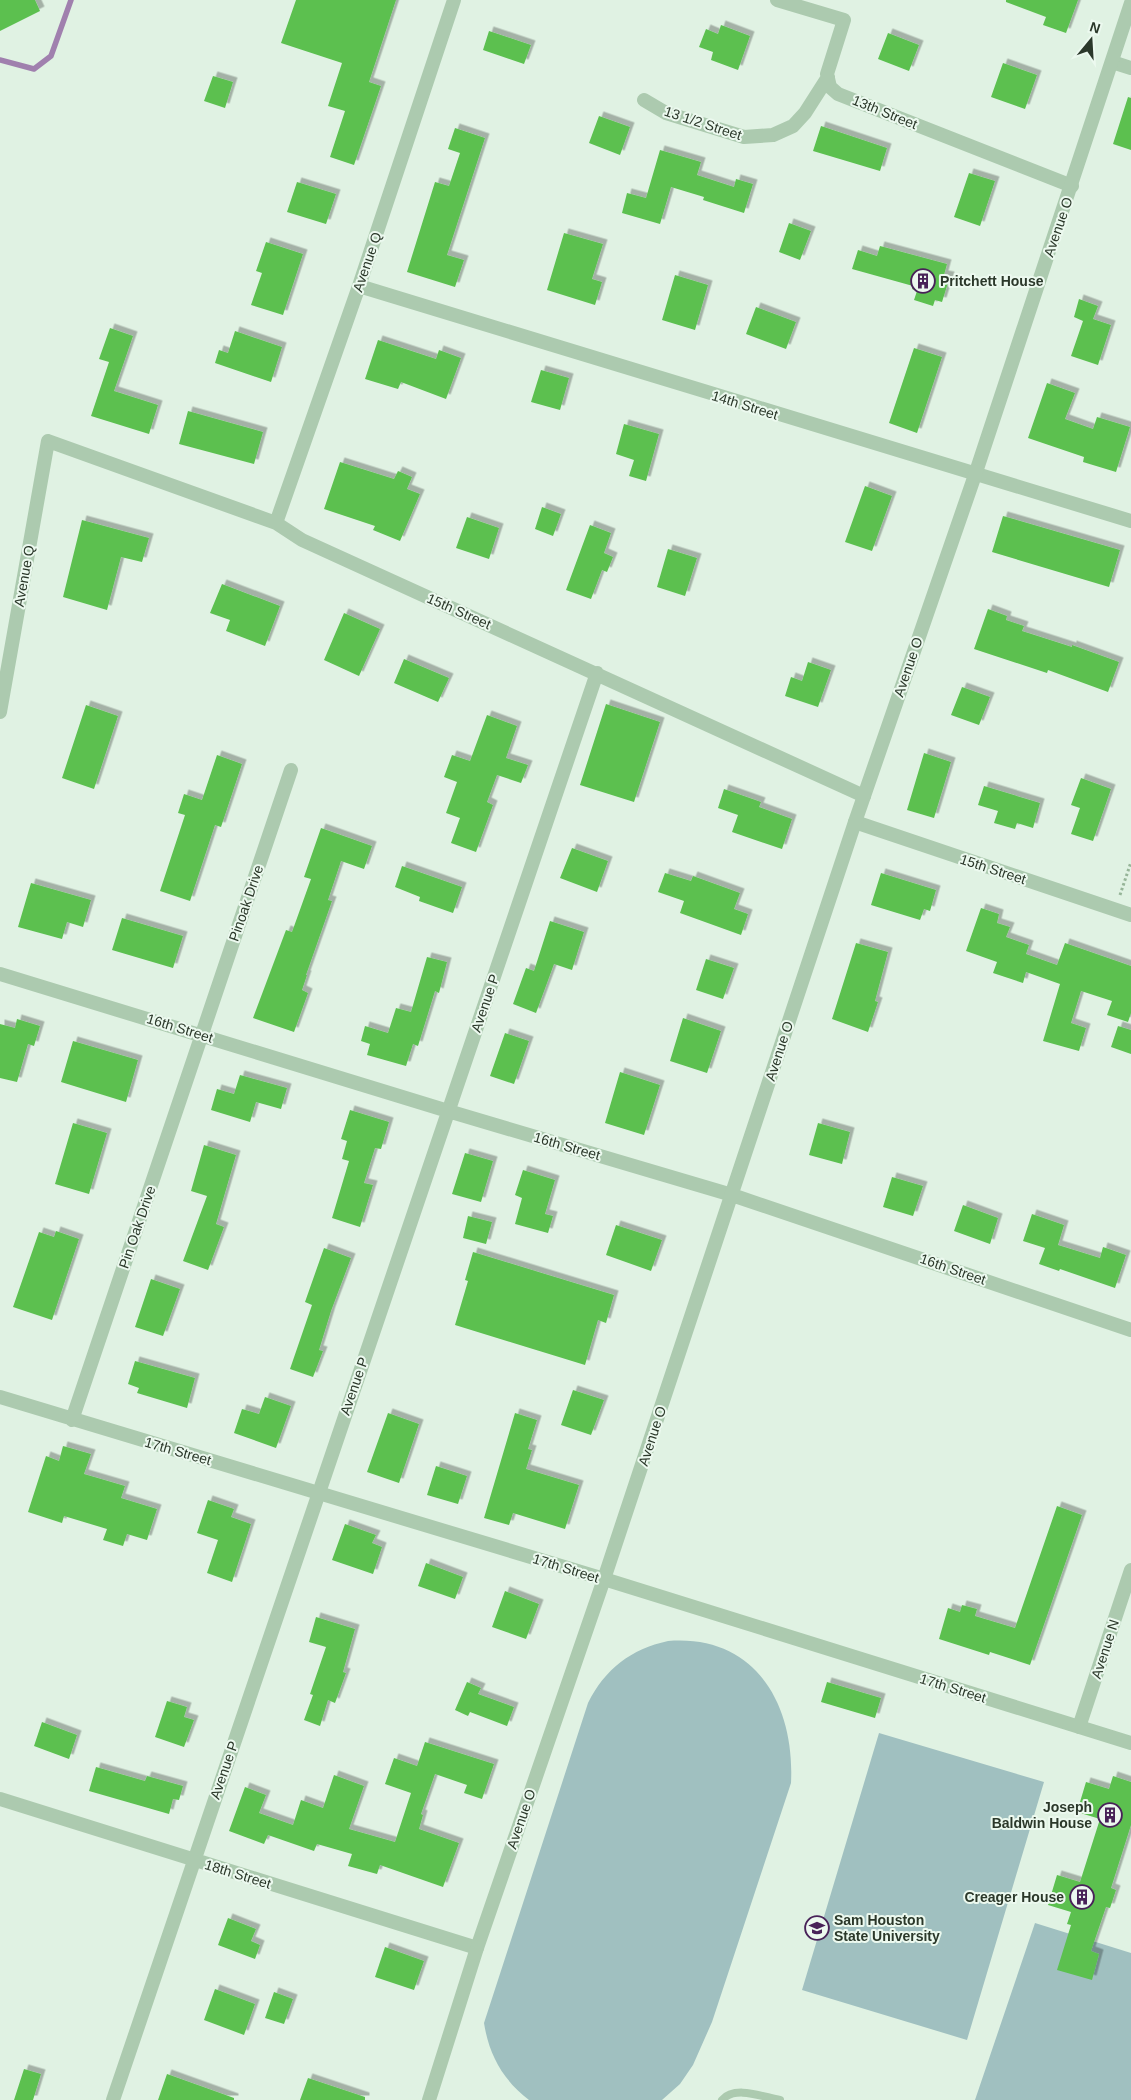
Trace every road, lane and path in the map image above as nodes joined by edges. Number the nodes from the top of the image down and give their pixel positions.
1 (454, 0) edge
2 (777, 0) edge
3 (1131, 3) edge
4 (1112, 62) junction
5 (1131, 68) edge
6 (828, 77) junction
7 (644, 100) dead end
8 (1072, 186) junction
9 (359, 286) junction
10 (48, 441) joint
11 (975, 475) junction
12 (1131, 521) edge
13 (276, 523) junction
14 (597, 673) junction
15 (0, 712) edge
16 (291, 770) dead end
17 (864, 796) junction
18 (854, 822) junction
19 (1131, 862) edge
20 (1115, 909) junction
21 (1131, 915) edge
22 (0, 974) edge
23 (202, 1035) junction
24 (448, 1110) junction
25 (732, 1195) junction
26 (1131, 1330) edge
27 (0, 1397) edge
28 (72, 1420) junction
29 (318, 1492) junction
30 (1131, 1570) edge
31 (604, 1579) junction
32 (1079, 1727) junction
33 (1131, 1743) edge
34 (0, 1799) edge
35 (193, 1860) junction
36 (476, 1948) junction
37 (760, 2098) edge
38 (113, 2100) edge
39 (429, 2100) edge
40 (722, 2100) edge
41 (780, 2100) edge

1 - 9 street, Avenue Q
2 - 6 street
3 - 4 street, Avenue O
4 - 5 street
4 - 8 street, Avenue O
6 - 7 street, 13 1/2 Street
6 - 8 street, 13th Street
8 - 11 street, Avenue O
9 - 11 street, 14th Street
9 - 13 street, Avenue Q
10 - 13 street, 15th Street
10 - 15 street, Avenue Q
11 - 12 street, 14th Street
11 - 17 street, Avenue O
13 - 14 street, 15th Street
14 - 17 street, 15th Street
14 - 24 street, Avenue P
16 - 23 street, Pinoak Drive
17 - 18 street, Avenue O
18 - 20 street, 15th Street
18 - 25 street, Avenue O
19 - 20 path
20 - 21 street, 15th Street
22 - 23 street, 16th Street
23 - 24 street, 16th Street
23 - 28 street, Pin Oak Drive
24 - 25 street, 16th Street
24 - 29 street, Avenue P
25 - 26 street, 16th Street
25 - 31 street, Avenue O
27 - 28 street, 17th Street
28 - 29 street, 17th Street
29 - 31 street, 17th Street
29 - 35 street, Avenue P
30 - 32 street, Avenue N
31 - 32 street, 17th Street
31 - 36 street, Avenue O
32 - 33 street, 17th Street
34 - 35 street, 18th Street
35 - 36 street, 18th Street
35 - 38 street, Avenue P
36 - 39 street, Avenue O
37 - 40 lane
37 - 41 lane

